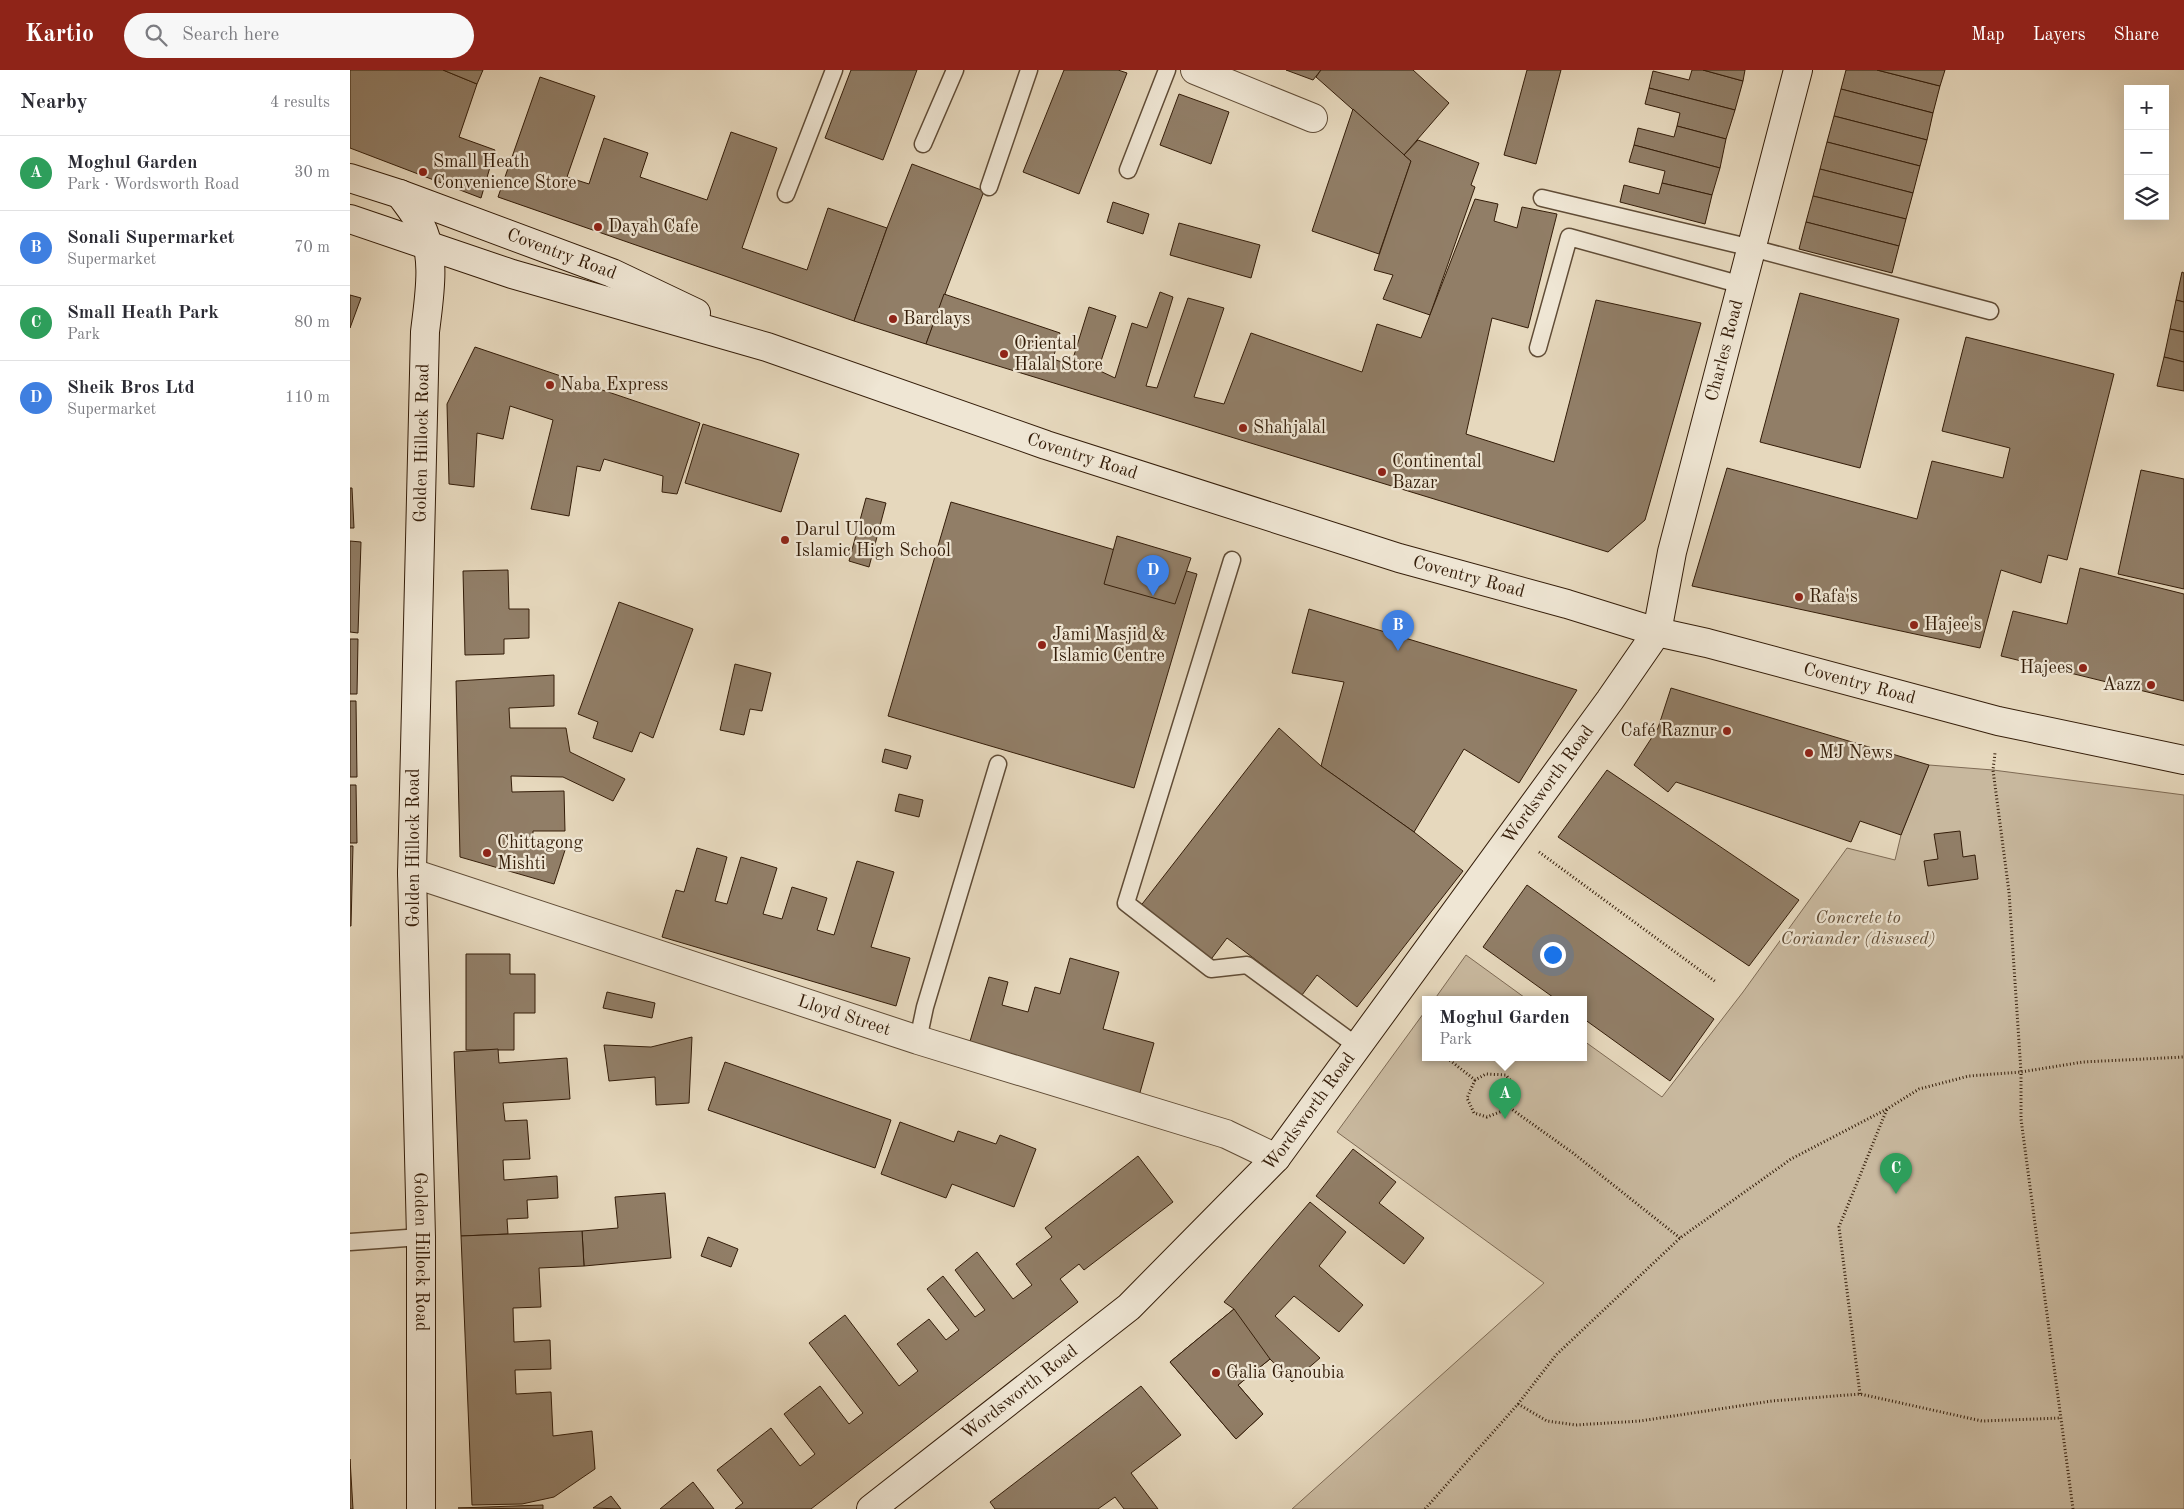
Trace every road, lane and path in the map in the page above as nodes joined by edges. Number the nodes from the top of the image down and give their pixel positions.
1 (834, 70) edge
2 (955, 70) edge
3 (1029, 70) edge
4 (1167, 70) edge
5 (1195, 70) edge
6 (1798, 70) edge
7 (1313, 118) dead end
8 (923, 144) dead end
9 (1128, 170) dead end
10 (350, 178) edge
11 (989, 187) dead end
12 (400, 194) junction
13 (786, 194) dead end
14 (1542, 198) dead end
15 (350, 219) edge
16 (428, 247) junction
17 (1752, 248) junction
18 (1742, 285) junction
19 (1990, 311) dead end
20 (767, 347) junction
21 (1538, 348) dead end
22 (1232, 560) dead end
23 (1657, 632) junction
24 (1998, 721) junction
25 (2184, 760) edge
26 (998, 764) dead end
27 (1512, 832) junction
28 (412, 873) junction
29 (1716, 982) dead end
30 (918, 1040) junction
31 (1357, 1046) junction
32 (2184, 1057) edge
33 (1451, 1061) edge
34 (2021, 1072) junction
35 (1475, 1080) junction
36 (1510, 1108) junction
37 (1887, 1108) junction
38 (1276, 1158) junction
39 (421, 1237) junction
40 (1680, 1238) junction
41 (350, 1242) edge
42 (1860, 1394) junction
43 (1518, 1404) junction
44 (2061, 1418) junction
45 (421, 1509) edge
46 (872, 1509) edge
47 (1425, 1509) edge
48 (2073, 1509) edge

1 - 13 lane
2 - 8 lane
3 - 11 lane
4 - 9 lane
5 - 7 street
6 - 17 street, Charles Road
10 - 12 street, Coventry Road
12 - 16 street, Golden Hillock Road
12 - 20 street, Coventry Road
14 - 17 lane
15 - 16 street, Coventry Road
16 - 20 street, Coventry Road
16 - 28 street, Golden Hillock Road
17 - 18 street, Charles Road
17 - 19 lane
18 - 21 lane
18 - 23 street, Charles Road
20 - 23 street, Coventry Road
22 - 31 lane
23 - 24 street, Coventry Road
23 - 27 street, Wordsworth Road
24 - 25 street, Coventry Road
24 - 34 path
26 - 30 lane
27 - 29 path
27 - 31 street, Wordsworth Road
28 - 30 street, Lloyd Street
28 - 39 street, Golden Hillock Road
30 - 38 street, Lloyd Street
31 - 38 street, Wordsworth Road
32 - 34 path
33 - 35 path
34 - 37 path
34 - 44 path
35 - 36 path
35 - 36 path
36 - 40 path
37 - 40 path
37 - 42 path
38 - 46 street, Wordsworth Road
39 - 41 lane
39 - 45 street, Golden Hillock Road
40 - 43 path
42 - 43 path
42 - 44 path
43 - 47 path
44 - 48 path

